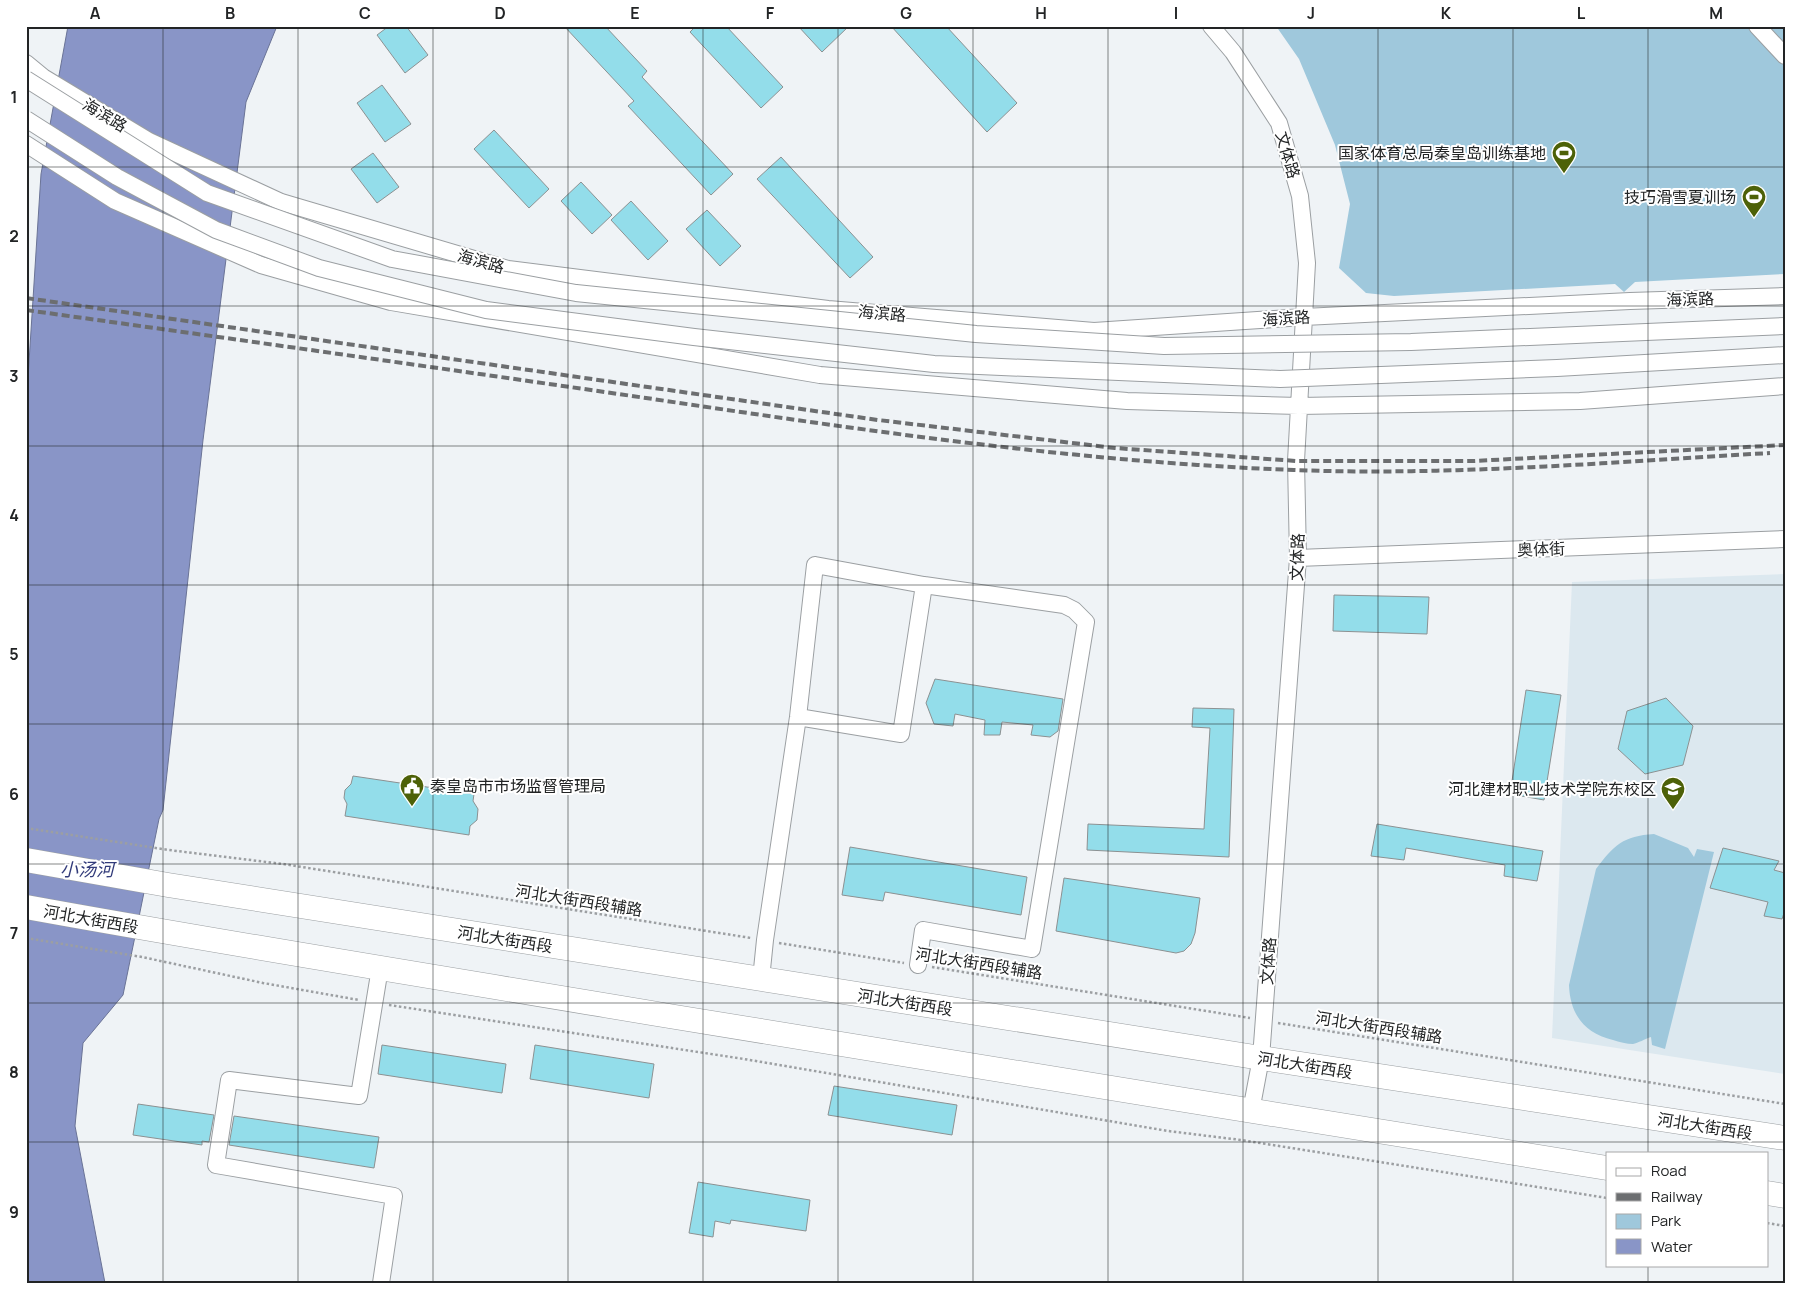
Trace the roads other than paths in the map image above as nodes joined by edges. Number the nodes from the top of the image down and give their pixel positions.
1 (1211, 26) edge
2 (1757, 26) edge
3 (1785, 56) edge
4 (26, 63) edge
5 (26, 79) edge
6 (26, 119) edge
7 (26, 144) edge
8 (1785, 296) edge
9 (1304, 317) junction
10 (1785, 326) edge
11 (1785, 355) edge
12 (1785, 386) edge
13 (1299, 406) junction
14 (1785, 539) edge
15 (1298, 558) junction
16 (924, 585) junction
17 (798, 717) junction
18 (26, 860) edge
19 (26, 907) edge
20 (918, 965) road end
21 (380, 968) junction
22 (761, 979) junction
23 (1262, 1058) junction
24 (1251, 1111) junction
25 (1785, 1138) edge
26 (1606, 1168) edge
27 (1768, 1193) edge
28 (1785, 1196) edge
29 (381, 1283) edge

1 - 9 street, 文体路
2 - 3 street
4 - 9 street, 海滨路
5 - 10 street, 海滨路, bridge
6 - 11 street, bridge
7 - 13 street
8 - 9 street, 海滨路
9 - 13 street, 文体路
12 - 13 street
13 - 15 street, 文体路
14 - 15 street, 奥体街
15 - 23 street, 文体路
16 - 17 street
16 - 17 street
16 - 20 street
17 - 22 street
18 - 22 highway, 河北大街西段
19 - 21 highway, 河北大街西段
21 - 24 highway, 河北大街西段
21 - 29 street
22 - 23 highway, 河北大街西段
23 - 24 street, 文体路
23 - 25 highway, 河北大街西段
24 - 26 highway, 河北大街西段
27 - 28 highway

